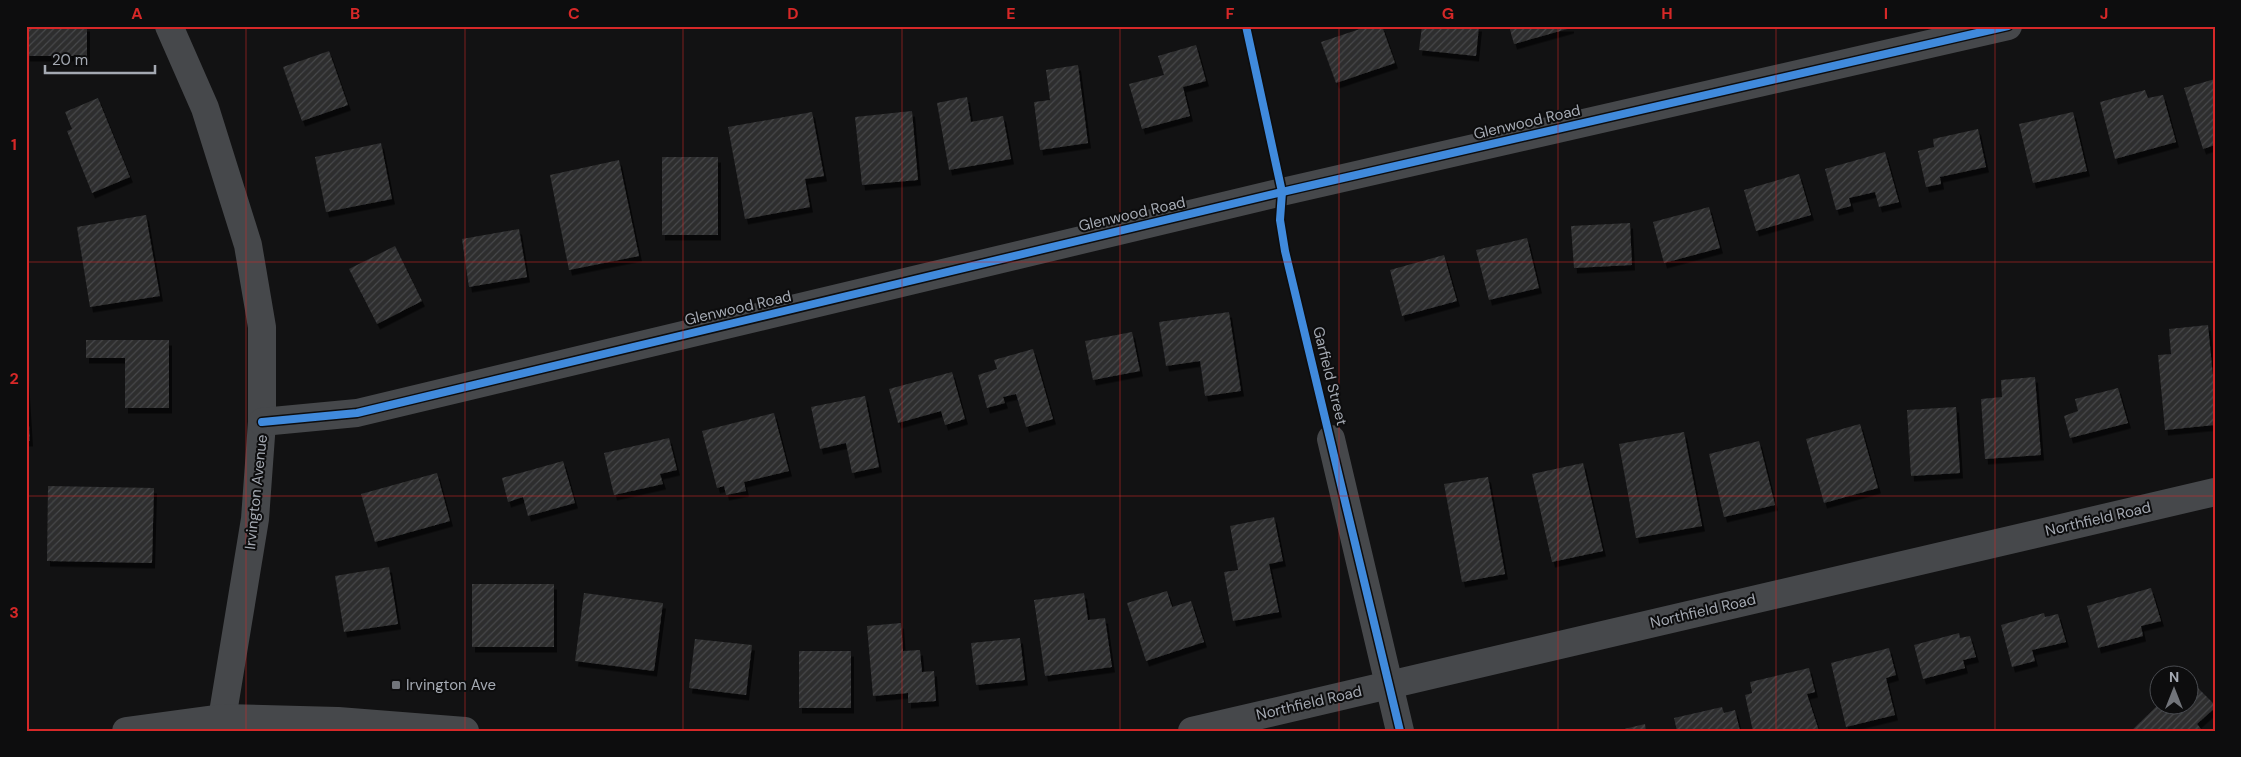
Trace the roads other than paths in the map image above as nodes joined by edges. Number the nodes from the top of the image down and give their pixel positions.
1 (169, 26) edge
2 (2008, 26) edge
3 (262, 422) junction
4 (1331, 439) dead end
5 (2215, 492) edge
6 (1390, 684) junction
7 (221, 725) edge
8 (126, 731) edge
9 (465, 731) edge
10 (1192, 731) edge
11 (1400, 731) edge

1 - 3 street, Irvington Avenue
2 - 3 street, Glenwood Road
3 - 7 street, Irvington Avenue
4 - 6 street, Garfield Street
5 - 6 street, Northfield Road
6 - 10 street, Northfield Road
6 - 11 street, Garfield Street
7 - 8 street
7 - 9 street

